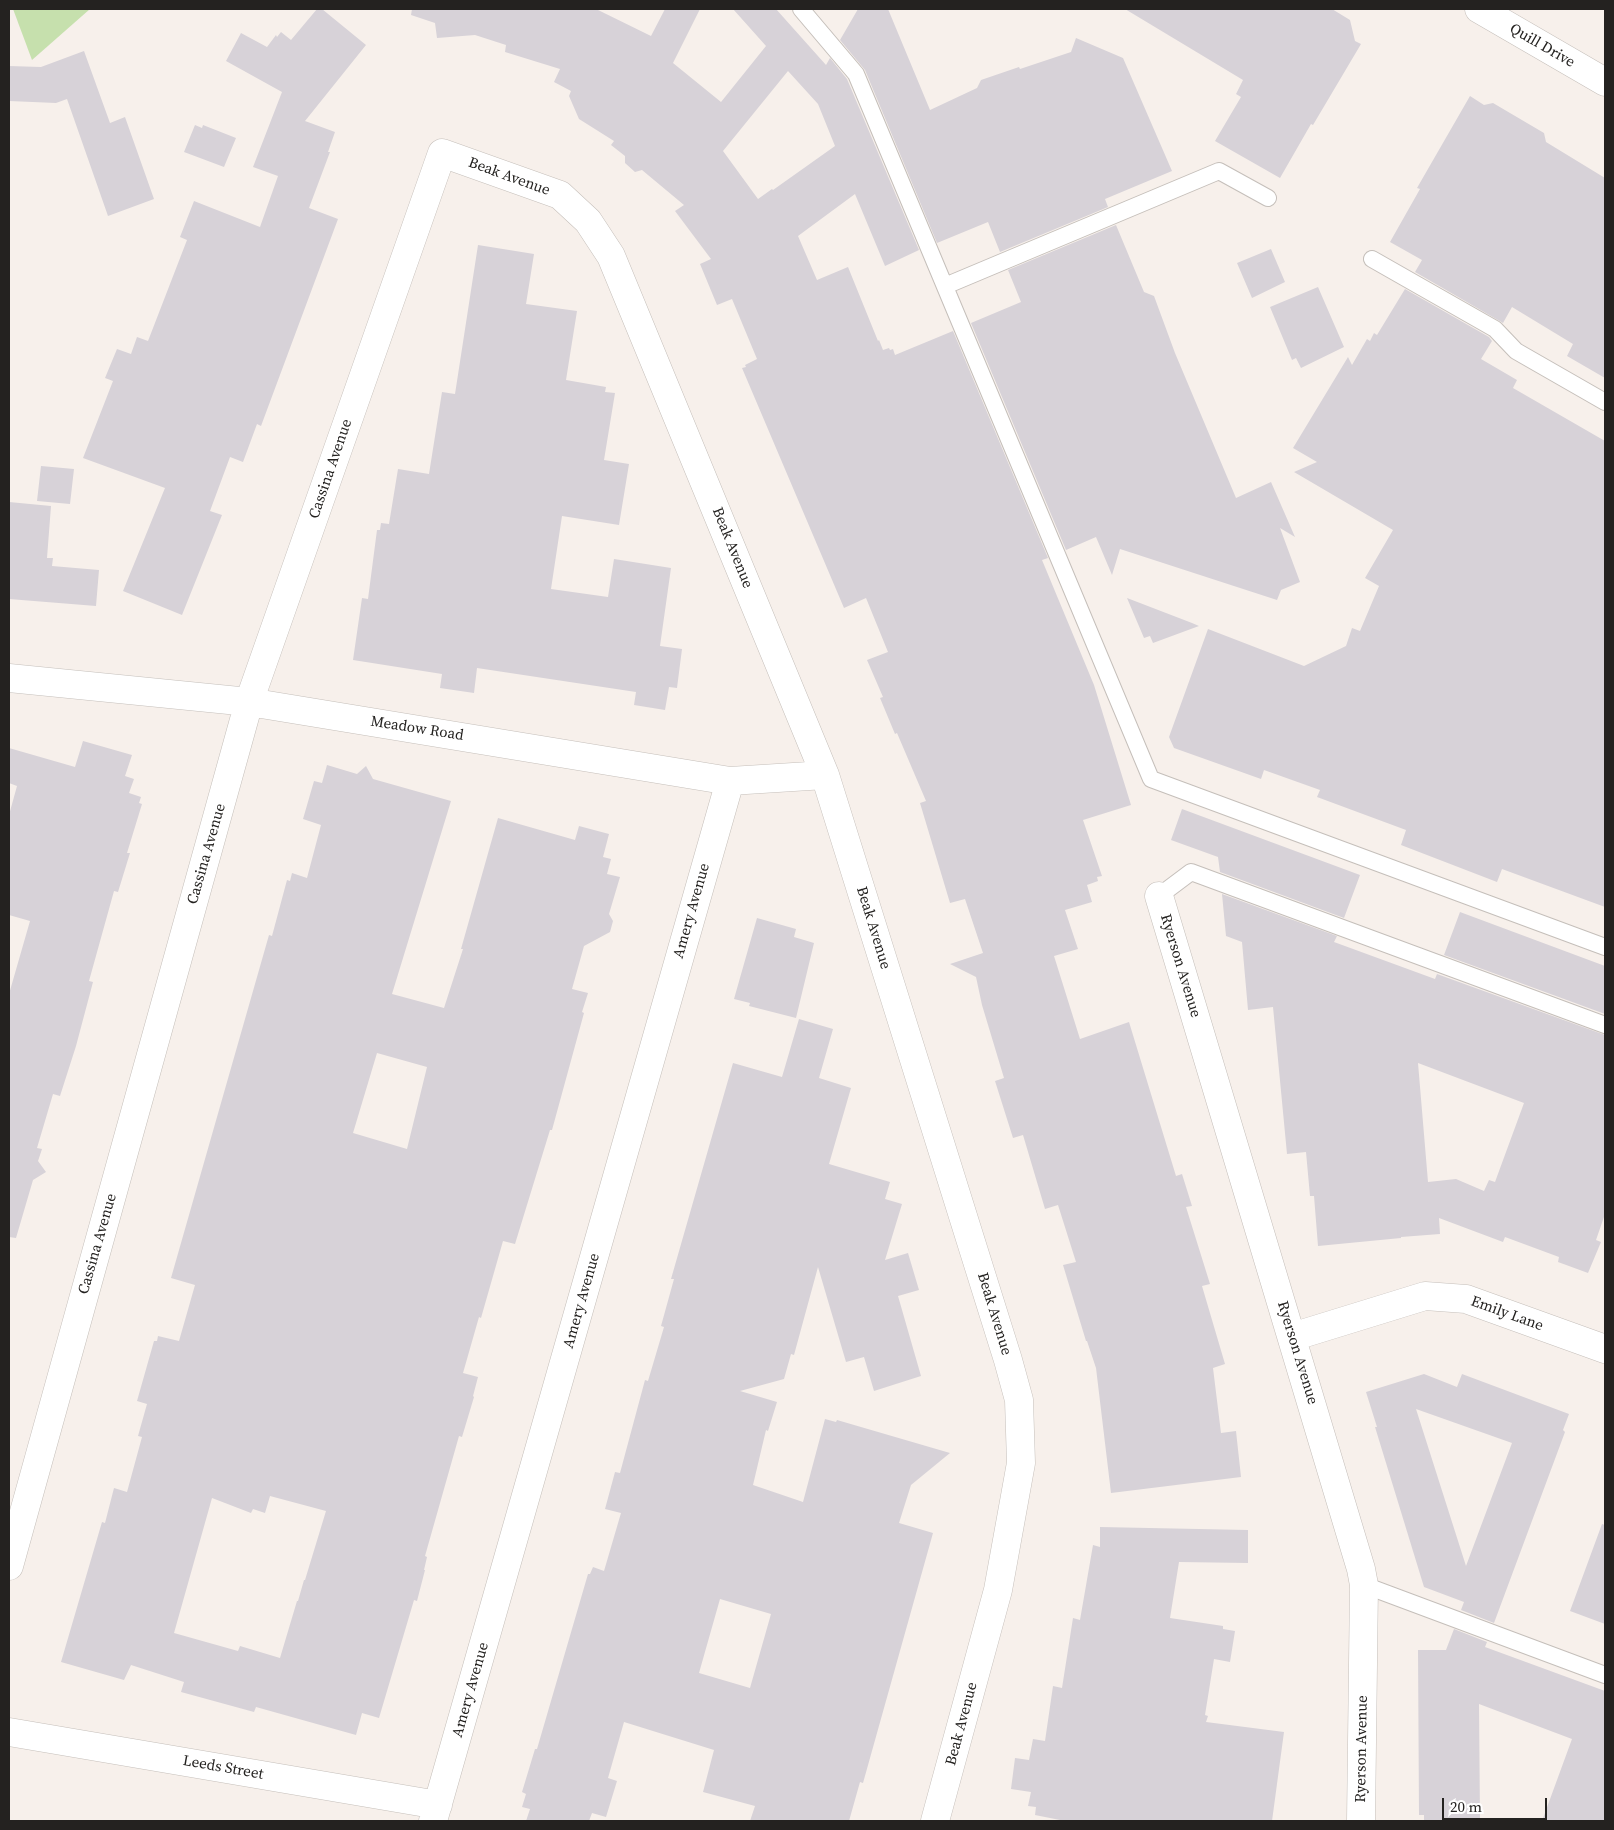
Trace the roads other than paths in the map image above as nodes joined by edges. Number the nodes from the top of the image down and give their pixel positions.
1 (801, 9) edge
2 (1479, 9) edge
3 (1605, 82) edge
4 (442, 153) joint
5 (1268, 198) dead end
6 (1372, 259) dead end
7 (946, 286) junction
8 (1605, 402) edge
9 (9, 678) edge
10 (249, 702) junction
11 (825, 775) junction
12 (730, 780) junction
13 (1159, 896) joint
14 (1605, 947) edge
15 (1605, 1025) edge
16 (1292, 1337) junction
17 (1605, 1349) edge
18 (9, 1566) edge
19 (1364, 1586) junction
20 (1605, 1675) edge
21 (9, 1732) edge
22 (436, 1813) edge
23 (935, 1821) edge
24 (1361, 1821) edge

1 - 7 lane
2 - 3 street, Quill Drive
4 - 10 street, Cassina Avenue
4 - 11 street, Beak Avenue
5 - 7 lane
6 - 8 lane
7 - 14 lane
9 - 10 street, Meadow Road
10 - 12 street, Meadow Road
10 - 18 street, Cassina Avenue
11 - 12 street, Meadow Road
11 - 23 street, Beak Avenue
12 - 22 street, Amery Avenue
13 - 15 lane
13 - 16 street, Ryerson Avenue
16 - 17 street, Emily Lane
16 - 19 street, Ryerson Avenue
19 - 20 lane
19 - 24 street, Ryerson Avenue
21 - 22 street, Leeds Street

